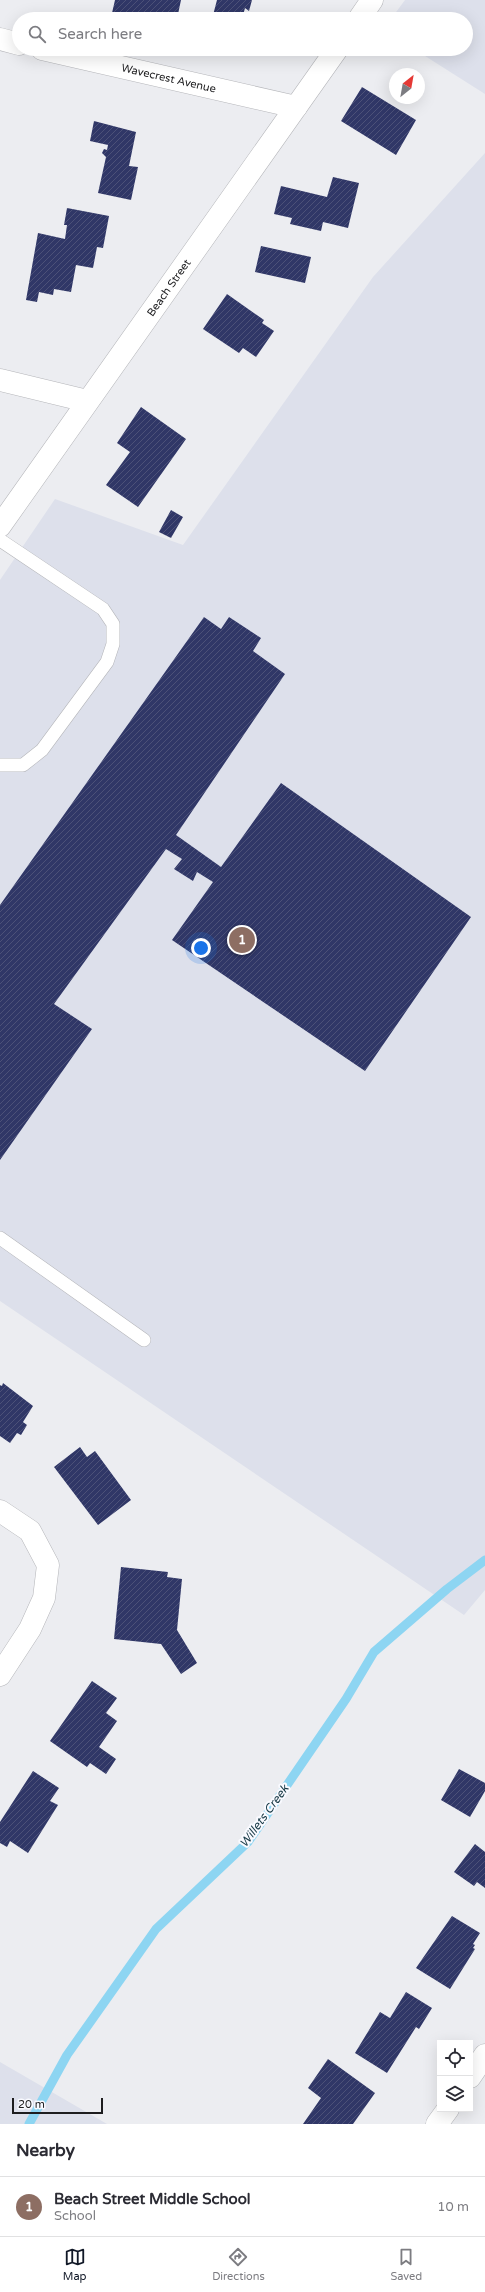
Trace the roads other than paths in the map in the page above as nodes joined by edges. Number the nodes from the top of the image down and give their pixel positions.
1 (372, 0) edge
2 (364, 12) edge
3 (0, 39) edge
4 (12, 42) edge
5 (73, 56) edge
6 (332, 56) edge
7 (296, 107) junction
8 (0, 380) edge
9 (87, 401) junction
10 (0, 526) edge
11 (0, 540) edge
12 (0, 765) edge
13 (0, 1238) edge
14 (144, 1340) dead end
15 (0, 1511) edge
16 (0, 1675) edge
17 (485, 2055) edge
18 (471, 2076) edge
19 (446, 2112) edge
20 (437, 2124) edge

1 - 2 street
3 - 4 street
5 - 7 street, Wavecrest Avenue
6 - 7 street, Beach Street
7 - 9 street, Beach Street
8 - 9 street
9 - 10 street, Beach Street
11 - 12 lane
13 - 14 lane
15 - 16 street
17 - 18 street
19 - 20 street

